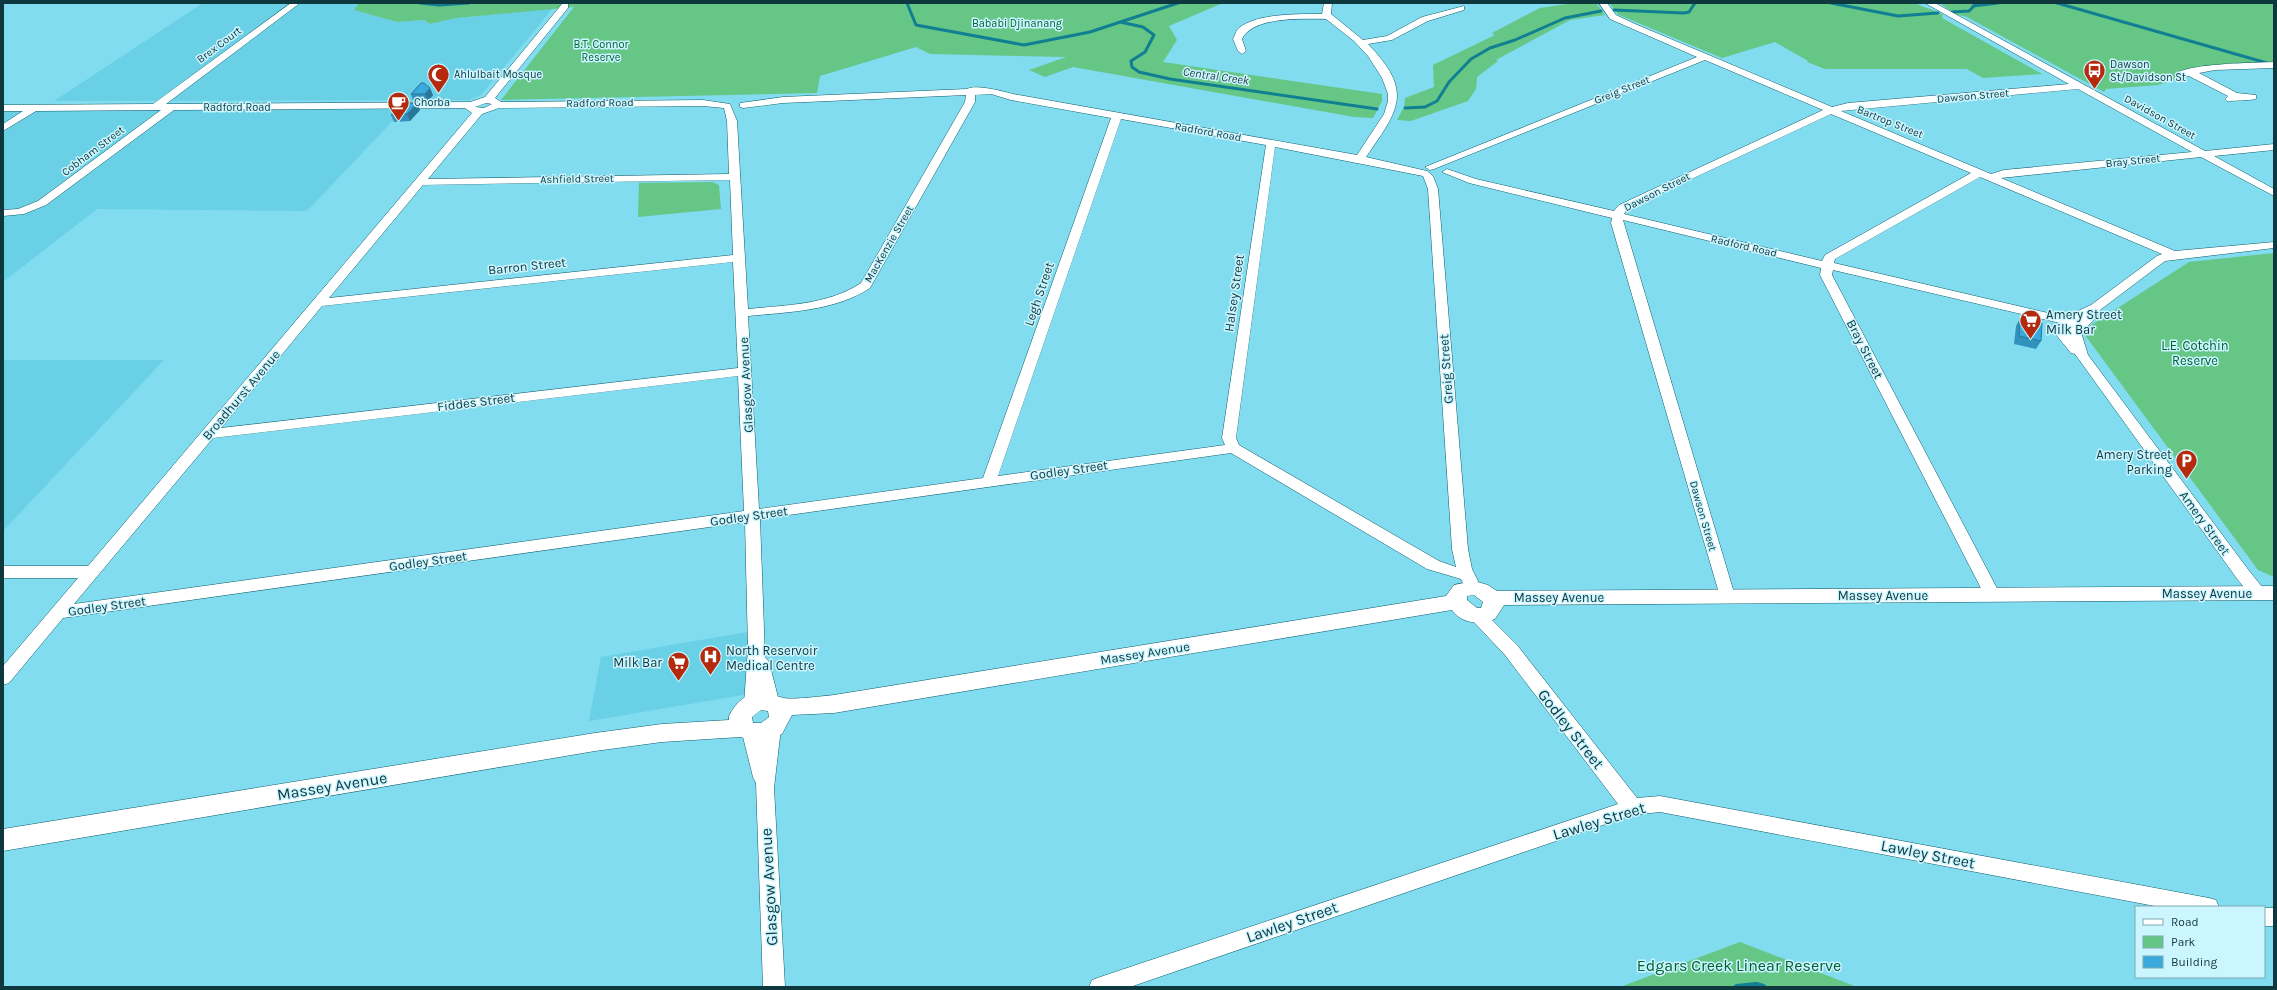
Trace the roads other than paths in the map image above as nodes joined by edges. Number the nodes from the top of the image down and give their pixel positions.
1 (296, 3) edge
2 (1328, 3) edge
3 (1603, 3) edge
4 (1929, 3) edge
5 (565, 6) dead end
6 (1461, 8) dead end
7 (1328, 16) junction
8 (1362, 43) junction
9 (1242, 51) dead end
10 (1704, 57) junction
11 (2274, 65) edge
12 (2189, 72) junction
13 (2179, 75) dead end
14 (2080, 86) junction
15 (971, 92) junction
16 (2253, 97) dead end
17 (492, 103) junction
18 (735, 104) junction
19 (156, 107) junction
20 (172, 107) junction
21 (3, 108) edge
22 (34, 108) junction
23 (475, 108) junction
24 (1831, 110) junction
25 (1117, 116) junction
26 (3, 128) edge
27 (1272, 143) junction
28 (2274, 147) edge
29 (2202, 154) junction
30 (1360, 158) junction
31 (1981, 172) junction
32 (1434, 174) junction
33 (734, 177) junction
34 (1993, 177) junction
35 (420, 182) junction
36 (2274, 193) edge
37 (3, 213) edge
38 (1619, 216) junction
39 (2274, 245) edge
40 (2174, 255) junction
41 (738, 258) junction
42 (1828, 266) junction
43 (318, 303) junction
44 (742, 313) junction
45 (2072, 326) junction
46 (745, 371) junction
47 (208, 434) junction
48 (1233, 448) junction
49 (989, 481) junction
50 (752, 516) junction
51 (3, 572) edge
52 (91, 572) junction
53 (1460, 575) junction
54 (2266, 593) edge
55 (1992, 594) junction
56 (1727, 596) junction
57 (1486, 608) junction
58 (56, 613) junction
59 (3, 678) edge
60 (761, 717) junction
61 (1632, 807) junction
62 (3, 840) edge
63 (2204, 906) edge
64 (774, 987) edge
65 (1100, 987) edge

1 - 19 street, Brex Court
2 - 7 street
3 - 10 street, Bartrop Street
4 - 14 street, Davidson Street
5 - 17 street
6 - 8 street
7 - 8 street
7 - 9 street
8 - 30 street
10 - 24 street, Bartrop Street
10 - 32 street, Greig Street
11 - 12 street
12 - 13 street
12 - 16 street
14 - 24 street, Dawson Street
14 - 29 street, Davidson Street
15 - 18 street, Radford Road
15 - 25 street, Radford Road
15 - 44 street, MacKenzie Street
17 - 18 street, Radford Road
17 - 23 street
18 - 33 street, Glasgow Avenue
19 - 20 street, Radford Road
19 - 22 street, Radford Road
20 - 23 street, Radford Road
20 - 37 street, Cobham Street
21 - 22 street, Radford Road
22 - 26 street
23 - 35 street, Broadhurst Avenue
24 - 31 street, Bartrop Street
24 - 38 street, Dawson Street
25 - 27 street, Radford Road
25 - 49 street, Legh Street
27 - 30 street, Radford Road
27 - 48 street, Halsey Street
28 - 29 street, Bray Street
29 - 34 street, Bray Street
29 - 36 street, Davidson Street
30 - 32 street, Radford Road
31 - 34 street, Bartrop Street
31 - 42 street
32 - 38 street, Radford Road
32 - 53 street, Greig Street
33 - 35 street, Ashfield Street
33 - 41 street, Glasgow Avenue
34 - 40 street, Bartrop Street
35 - 43 street, Broadhurst Avenue
38 - 42 street, Radford Road
38 - 56 street, Dawson Street
39 - 40 street
40 - 45 street
41 - 43 street, Barron Street
41 - 44 street, Glasgow Avenue
42 - 45 street, Radford Road
42 - 55 street, Bray Street
43 - 47 street, Broadhurst Avenue
44 - 46 street, Glasgow Avenue
45 - 54 street, Amery Street
46 - 47 street, Fiddes Street
46 - 50 street, Glasgow Avenue
47 - 52 street, Broadhurst Avenue
48 - 49 street, Godley Street
48 - 53 street
49 - 50 street, Godley Street
50 - 58 street, Godley Street
50 - 60 street, Glasgow Avenue
51 - 52 street
52 - 58 street, Broadhurst Avenue
53 - 57 street
53 - 60 street, Massey Avenue
54 - 55 street, Massey Avenue
55 - 56 street, Massey Avenue
56 - 57 street, Massey Avenue
57 - 61 street, Godley Street
58 - 59 street, Broadhurst Avenue
60 - 62 street, Massey Avenue
60 - 64 street, Glasgow Avenue
61 - 63 street, Lawley Street
61 - 65 street, Lawley Street

